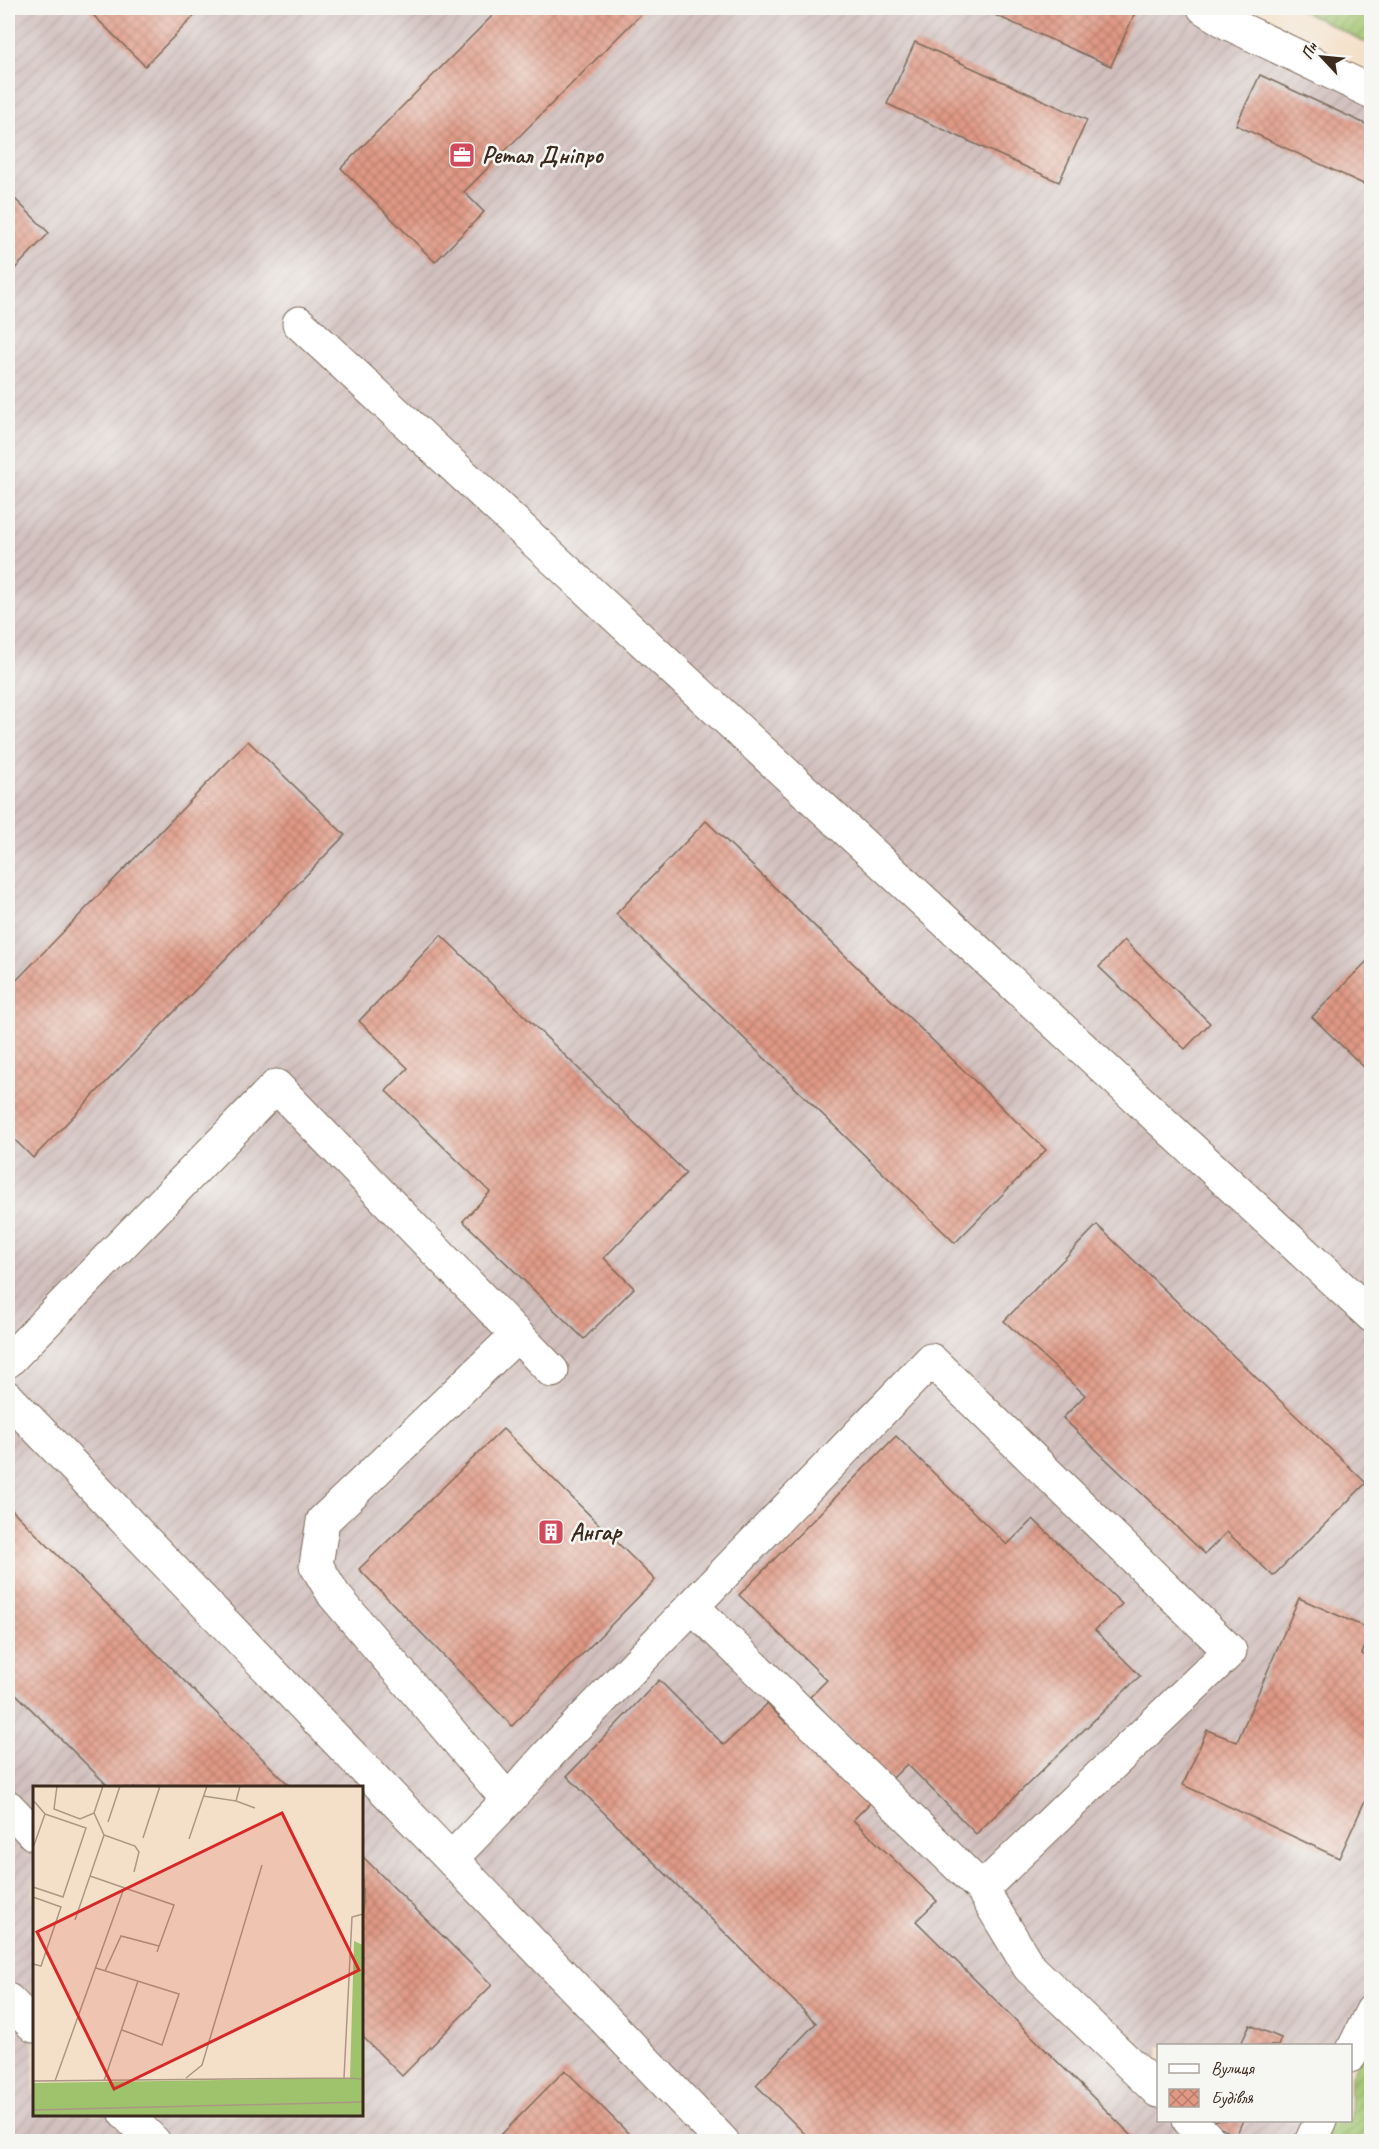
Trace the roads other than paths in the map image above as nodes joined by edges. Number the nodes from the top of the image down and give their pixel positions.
1 (1204, 8) edge
2 (1371, 92) edge
3 (299, 323) dead end
4 (1371, 1316) edge
5 (517, 1335) junction
6 (8, 1361) edge
7 (552, 1371) dead end
8 (8, 1398) edge
9 (692, 1606) junction
10 (508, 1800) junction
11 (8, 1807) edge
12 (33, 1833) edge
13 (452, 1858) junction
14 (982, 1889) junction
15 (8, 2000) edge
16 (1371, 2011) edge
17 (33, 2025) edge
18 (1352, 2052) edge
19 (1157, 2090) edge
20 (127, 2116) edge
21 (1190, 2122) edge
22 (1321, 2122) edge
23 (154, 2142) edge
24 (723, 2142) edge
25 (1211, 2142) edge
26 (1311, 2142) edge

1 - 2 street
3 - 4 street
5 - 6 street
5 - 7 street
5 - 10 street
8 - 13 street
9 - 10 street
9 - 14 street
9 - 14 street
10 - 13 street
11 - 12 street
13 - 24 street
14 - 19 street
15 - 17 street
16 - 18 street
20 - 23 street
21 - 25 street
22 - 26 street

